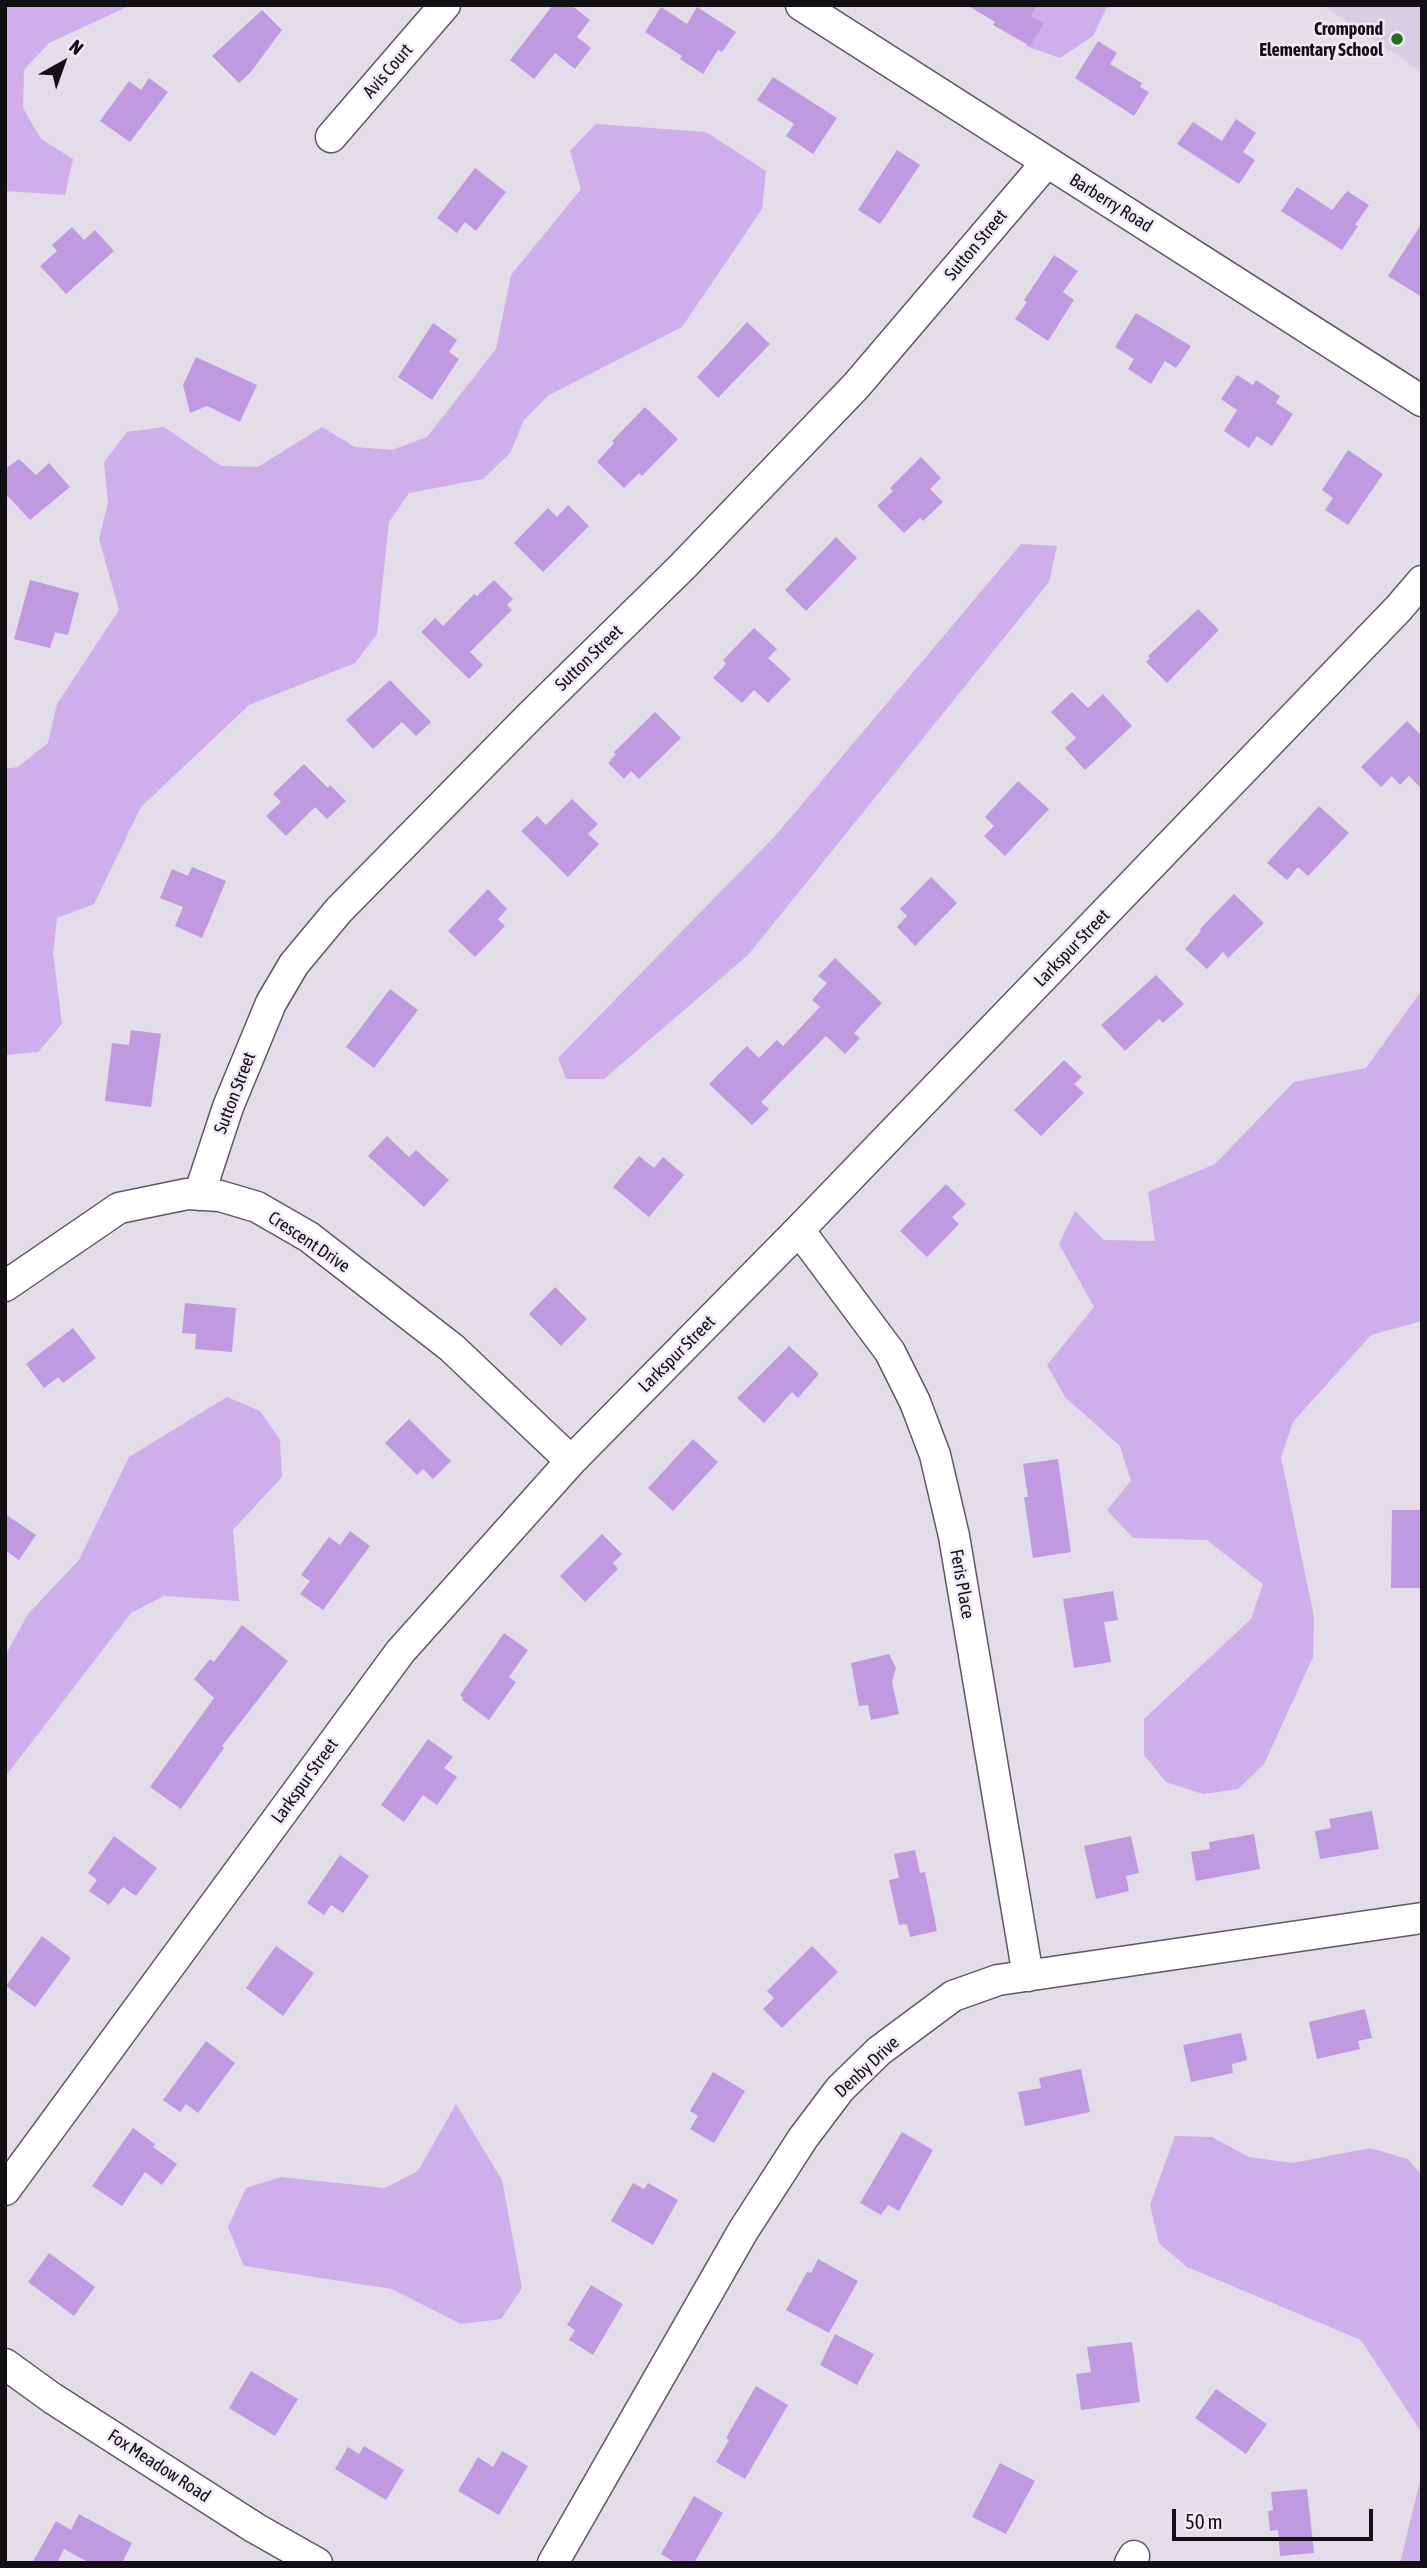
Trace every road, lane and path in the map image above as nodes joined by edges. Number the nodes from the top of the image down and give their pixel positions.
1 (445, 5) edge
2 (801, 5) edge
3 (331, 137) dead end
4 (1047, 162) junction
5 (1422, 401) edge
6 (1422, 581) edge
7 (199, 1195) junction
8 (799, 1230) junction
9 (5, 1286) edge
10 (571, 1461) junction
11 (1422, 1918) edge
12 (1028, 1976) junction
13 (5, 2190) edge
14 (5, 2364) edge
15 (317, 2563) edge
16 (553, 2563) edge

1 - 3 street, Avis Court
2 - 4 street, Barberry Road
4 - 5 street, Barberry Road
4 - 7 street, Sutton Street
6 - 8 street, Larkspur Street
7 - 9 street, Crescent Drive
7 - 10 street, Crescent Drive
8 - 10 street, Larkspur Street
8 - 12 street, Feris Place
10 - 13 street, Larkspur Street
11 - 12 street, Denby Drive
12 - 16 street, Denby Drive
14 - 15 street, Fox Meadow Road

